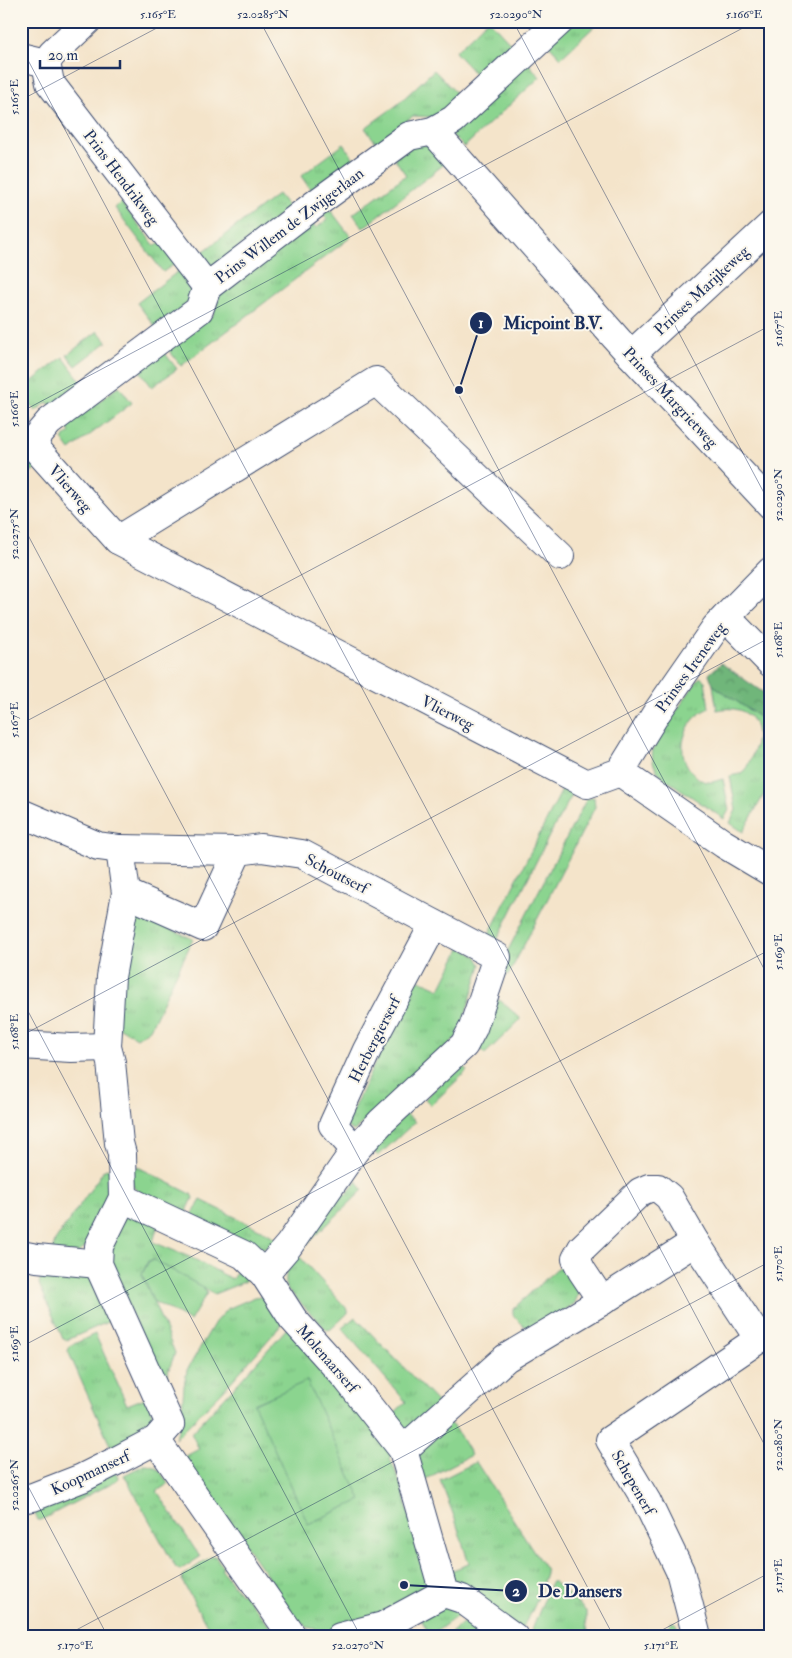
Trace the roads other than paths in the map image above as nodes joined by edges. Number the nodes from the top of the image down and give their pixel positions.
1 (88, 21) edge
2 (560, 21) edge
3 (34, 60) edge
4 (432, 131) junction
5 (771, 225) edge
6 (206, 287) junction
7 (631, 355) junction
8 (26, 442) edge
9 (771, 506) edge
10 (118, 540) junction
11 (560, 556) dead end
12 (771, 571) edge
13 (726, 617) junction
14 (771, 663) edge
15 (620, 772) junction
16 (21, 813) edge
17 (120, 849) junction
18 (238, 851) junction
19 (771, 872) edge
20 (126, 893) junction
21 (434, 924) junction
22 (21, 1045) edge
23 (108, 1047) junction
24 (355, 1150) junction
25 (123, 1198) junction
26 (695, 1242) junction
27 (21, 1255) edge
28 (98, 1264) junction
29 (264, 1274) junction
30 (602, 1301) junction
31 (765, 1336) edge
32 (156, 1440) junction
33 (404, 1450) junction
34 (21, 1499) edge
35 (444, 1593) junction
36 (293, 1637) edge
37 (340, 1637) edge
38 (514, 1637) edge
39 (697, 1637) edge

1 - 3 street, Prins Hendrikweg
2 - 4 street, Prins Willem de Zwijgerlaan
3 - 6 street, Prins Hendrikweg
4 - 6 street, Prins Willem de Zwijgerlaan
4 - 7 street, Prinses Margrietweg
5 - 7 street, Prinses Marijkeweg
6 - 8 street, Prins Willem de Zwijgerlaan
7 - 9 street, Prinses Margrietweg
8 - 10 street, Vlierweg
10 - 11 street
10 - 15 street, Vlierweg
12 - 13 street, Prinses Ireneweg
13 - 14 street
13 - 15 street, Prinses Ireneweg
15 - 19 street
16 - 17 street
17 - 18 street
17 - 20 street
18 - 20 street
18 - 21 street, Schoutserf
20 - 23 street
21 - 24 street, Herbergierserf
21 - 24 street, Schoutserf
22 - 23 street
23 - 25 street
24 - 29 street
25 - 28 street
25 - 29 street, Molenaarserf
26 - 30 street
26 - 30 street, Schepenerf
26 - 31 street, Schepenerf
27 - 28 street
28 - 32 street
29 - 33 street, Molenaarserf
30 - 33 street
31 - 39 street, Schepenerf
32 - 34 street, Koopmanserf
32 - 36 street
33 - 35 street, Molenaarserf
35 - 37 street
35 - 38 street

